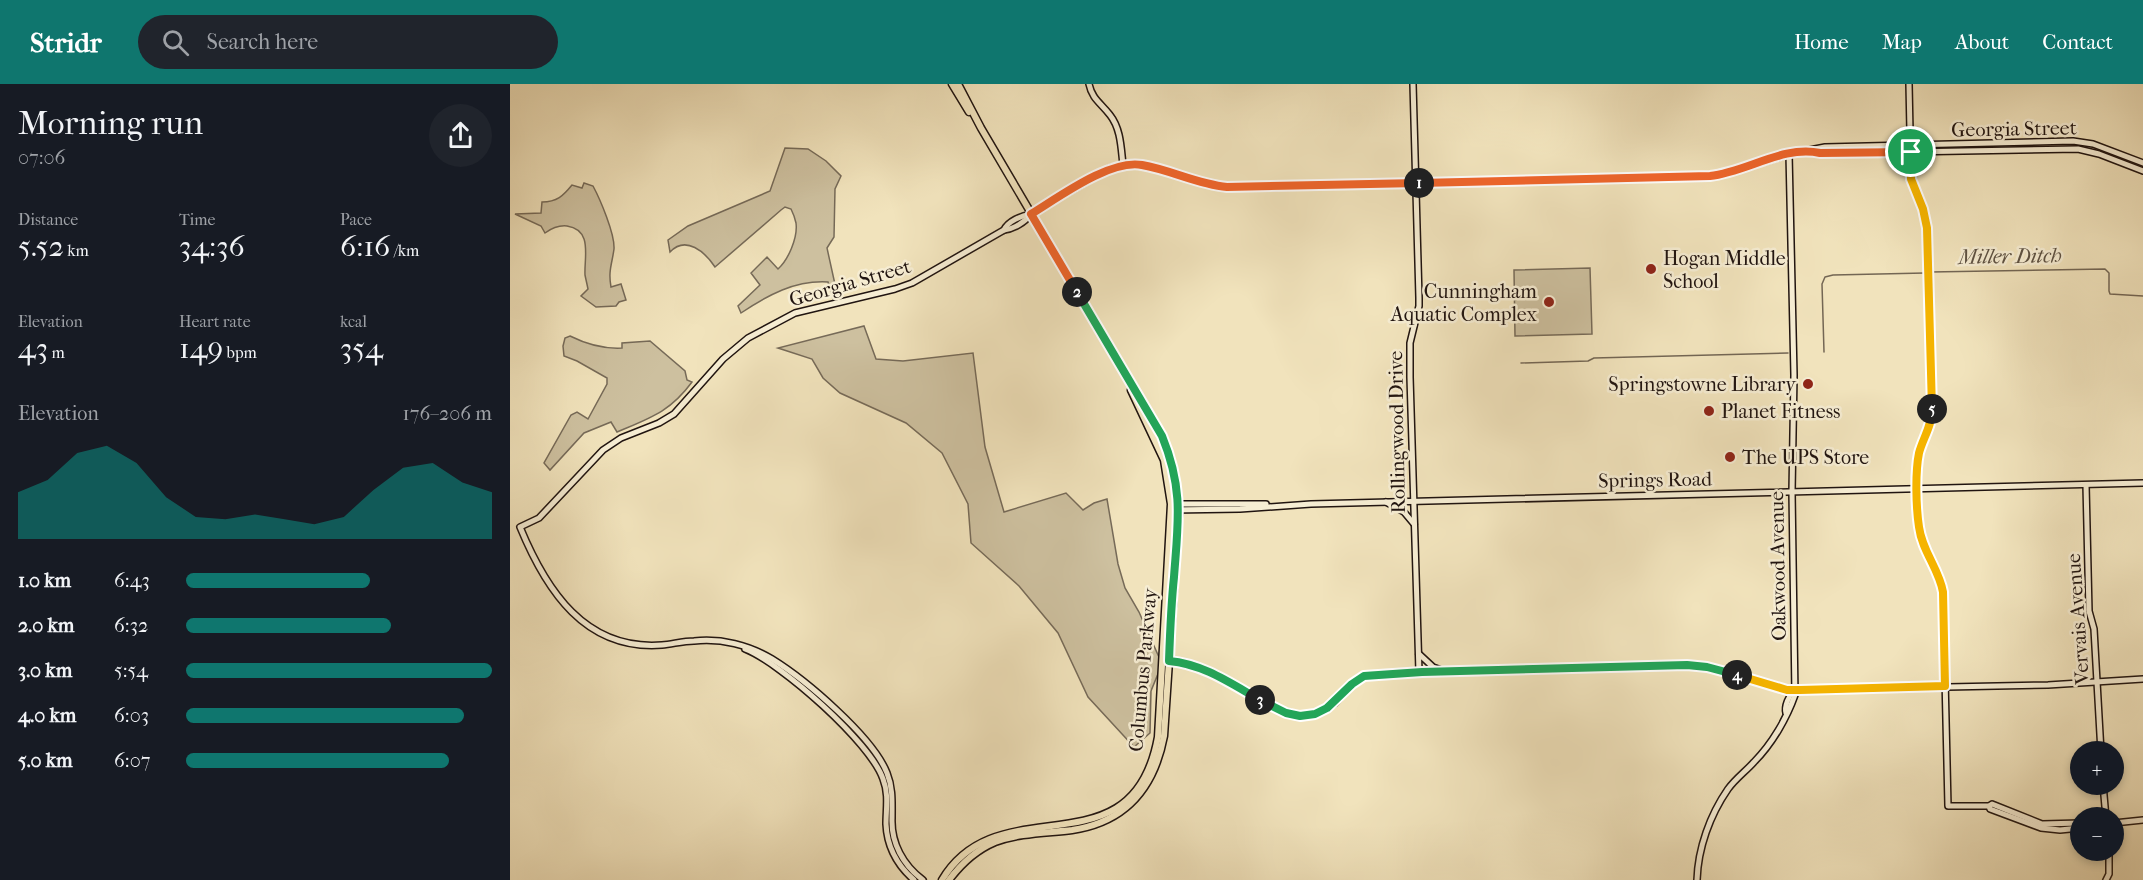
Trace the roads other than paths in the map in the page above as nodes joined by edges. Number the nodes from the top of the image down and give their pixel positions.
1 (952, 84) edge
2 (958, 84) edge
3 (1089, 84) edge
4 (1413, 84) edge
5 (1909, 84) edge
6 (981, 128) junction
7 (1910, 149) junction
8 (1789, 153) junction
9 (2143, 163) edge
10 (1123, 165) junction
11 (2143, 171) edge
12 (1416, 183) junction
13 (1031, 214) junction
14 (1124, 372) junction
15 (2143, 483) edge
16 (2086, 485) junction
17 (1918, 489) junction
18 (1792, 492) junction
19 (1413, 501) junction
20 (1385, 502) junction
21 (1172, 507) junction
22 (1179, 507) junction
23 (1414, 524) junction
24 (723, 643) junction
25 (1419, 654) junction
26 (1166, 661) junction
27 (1419, 672) junction
28 (1444, 672) junction
29 (2143, 679) edge
30 (2097, 683) junction
31 (1945, 686) junction
32 (1794, 690) junction
33 (2100, 741) edge
34 (1989, 806) junction
35 (2143, 820) edge
36 (2124, 822) edge
37 (2070, 823) edge
38 (2070, 829) edge
39 (2109, 861) edge
40 (914, 880) edge
41 (923, 880) edge
42 (942, 880) edge
43 (950, 880) edge
44 (1697, 880) edge
45 (2106, 880) edge

1 - 6 main road, Columbus Parkway
2 - 6 main road, Columbus Parkway
3 - 10 main road
4 - 12 main road, Rollingwood Drive
5 - 7 main road
6 - 13 main road, Columbus Parkway
7 - 8 main road, Georgia Street
7 - 9 main road, Georgia Street
7 - 11 main road, Georgia Street
7 - 17 main road
8 - 12 main road, Georgia Street
8 - 18 main road, Oakwood Avenue
10 - 12 main road, Georgia Street
10 - 13 main road, Georgia Street
12 - 19 main road, Rollingwood Drive
13 - 14 main road, Columbus Parkway
13 - 24 main road, Georgia Street
14 - 21 main road, Columbus Parkway
14 - 22 main road, Columbus Parkway
15 - 16 main road, Springs Road
16 - 17 main road, Springs Road
16 - 30 main road, Vervais Avenue
17 - 18 main road, Springs Road
17 - 31 main road
18 - 19 main road, Springs Road
18 - 32 main road, Oakwood Avenue
19 - 20 main road, Springs Road
19 - 23 main road, Rollingwood Drive
20 - 22 main road, Springs Road
20 - 23 main road
21 - 22 main road, Springs Road
21 - 26 main road, Columbus Parkway
22 - 26 main road, Columbus Parkway
23 - 25 main road, Rollingwood Drive
24 - 40 main road
24 - 41 main road
25 - 27 main road, Rollingwood Drive
25 - 28 main road
26 - 27 main road
26 - 42 main road, Columbus Parkway
26 - 43 main road, Columbus Parkway
27 - 28 main road
28 - 32 main road
29 - 30 main road
30 - 31 main road
30 - 33 main road, Vervais Avenue
31 - 32 main road
31 - 34 main road
32 - 44 main road, Oakwood Avenue
34 - 37 main road
34 - 38 main road
35 - 36 main road
39 - 45 main road

